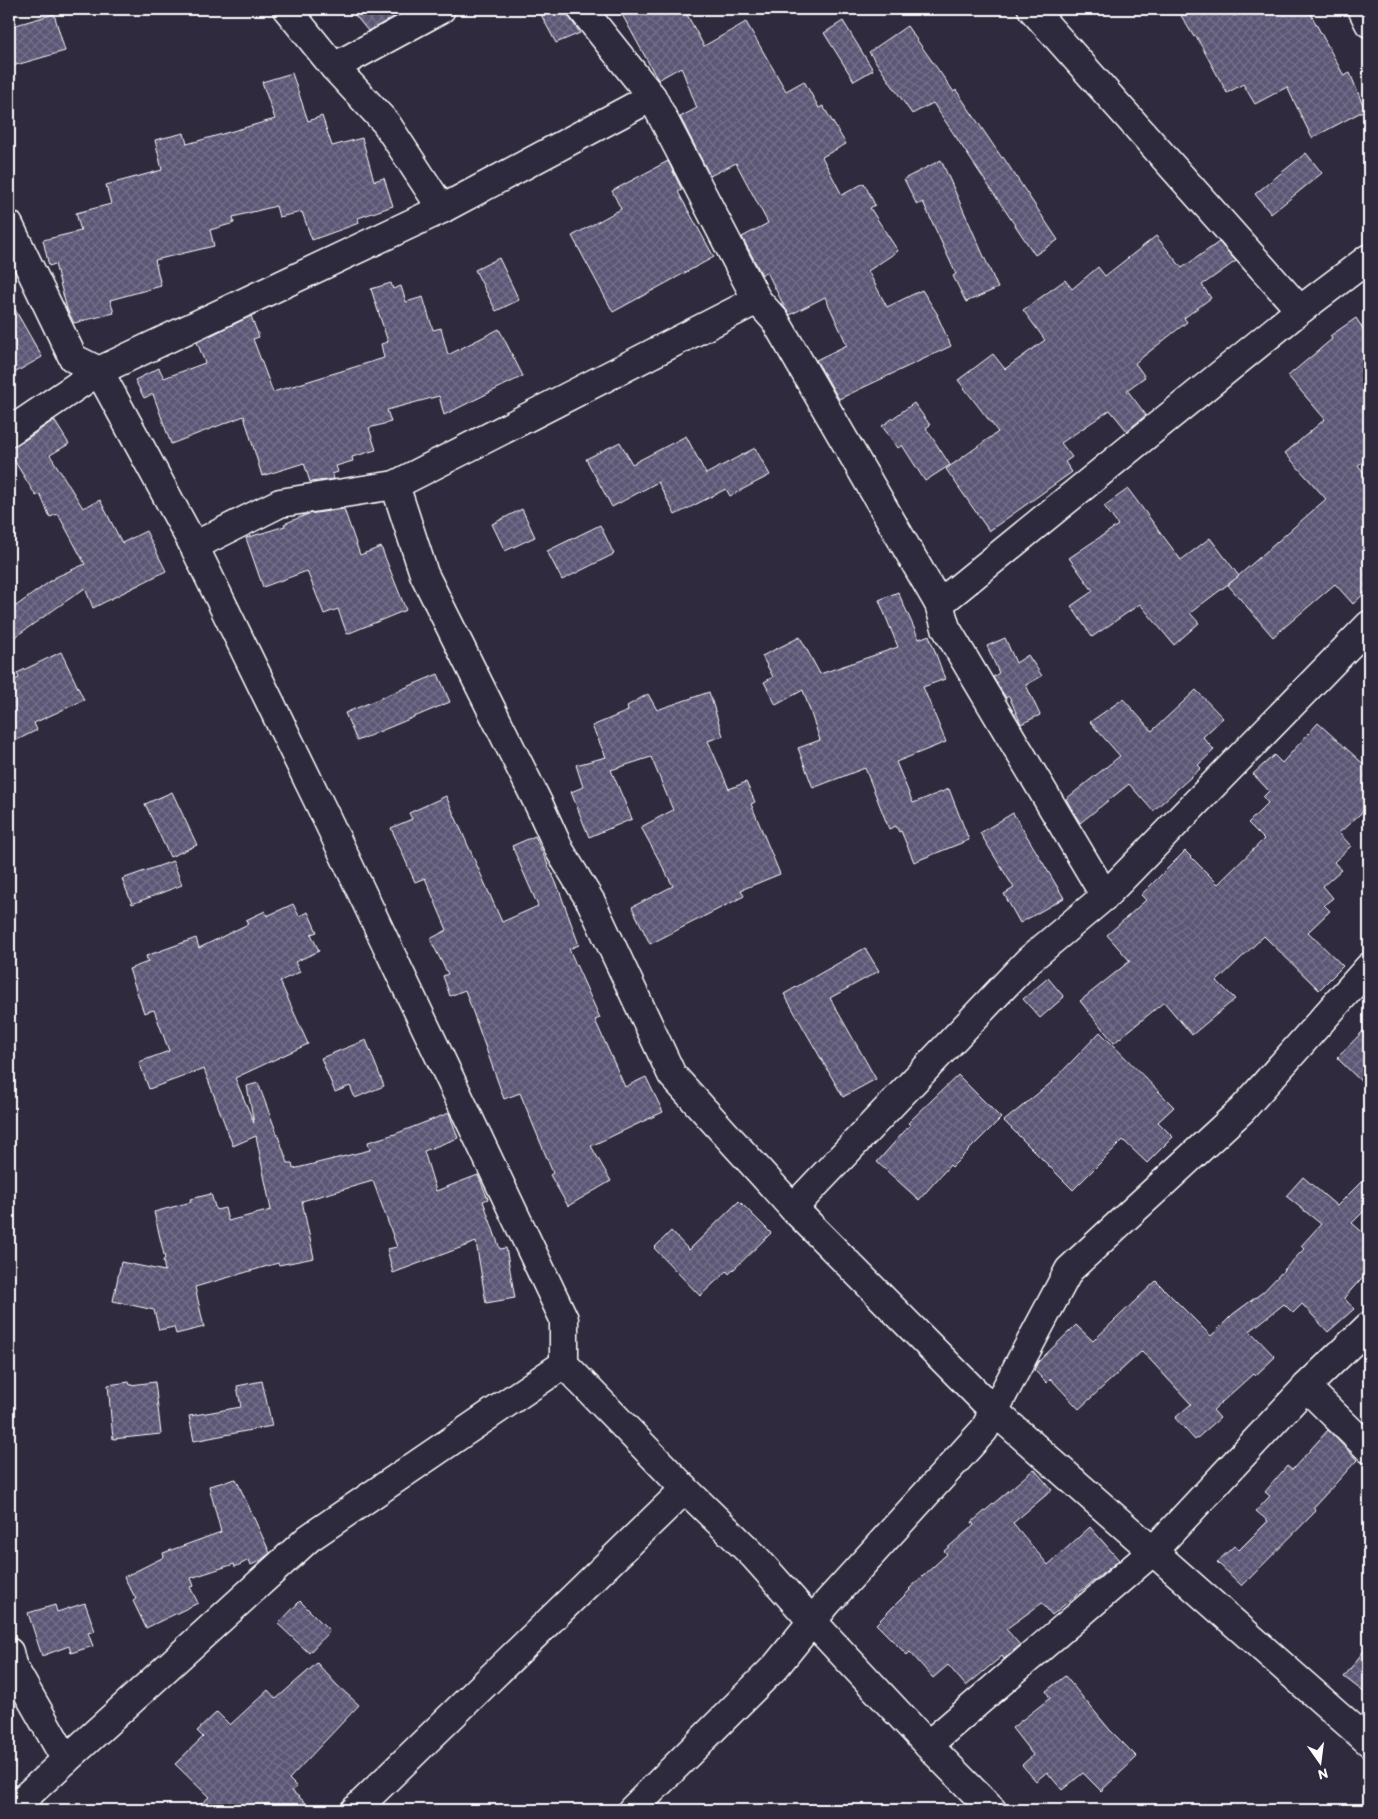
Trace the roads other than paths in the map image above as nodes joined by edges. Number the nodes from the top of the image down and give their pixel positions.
1 (287, 9) edge
2 (440, 9) edge
3 (582, 9) edge
4 (1032, 9) edge
5 (1362, 9) edge
6 (1369, 23) edge
7 (334, 67) junction
8 (652, 97) junction
9 (442, 209) junction
10 (9, 224) edge
11 (1369, 258) edge
12 (757, 300) junction
13 (1300, 310) junction
14 (99, 371) junction
15 (9, 432) edge
16 (395, 484) junction
17 (194, 546) junction
18 (939, 604) junction
19 (1369, 625) edge
20 (1105, 896) junction
21 (1369, 966) edge
22 (793, 1208) junction
23 (1369, 1326) edge
24 (564, 1364) junction
25 (1306, 1386) junction
26 (994, 1411) junction
27 (1369, 1449) edge
28 (685, 1489) junction
29 (1152, 1552) junction
30 (812, 1621) junction
31 (9, 1652) edge
32 (1369, 1742) edge
33 (928, 1745) junction
34 (66, 1760) junction
35 (9, 1810) edge
36 (355, 1810) edge
37 (632, 1810) edge
38 (992, 1810) edge

1 - 7 street
2 - 7 street
3 - 8 street
4 - 13 street
5 - 6 street
7 - 9 street
8 - 9 street
8 - 12 street
9 - 14 street
10 - 14 street
11 - 13 street
12 - 16 street
12 - 18 street
13 - 18 street
14 - 15 street
14 - 17 street
16 - 17 street
16 - 22 street
17 - 24 street
18 - 20 street
19 - 20 street
20 - 22 street
21 - 26 street
22 - 26 street
23 - 25 street
24 - 28 street
24 - 34 street
25 - 27 street
25 - 29 street
26 - 29 street
26 - 30 street
28 - 30 street
28 - 36 street
29 - 32 street
29 - 33 street
30 - 33 street
30 - 37 street
31 - 34 street
33 - 38 street
34 - 35 street

